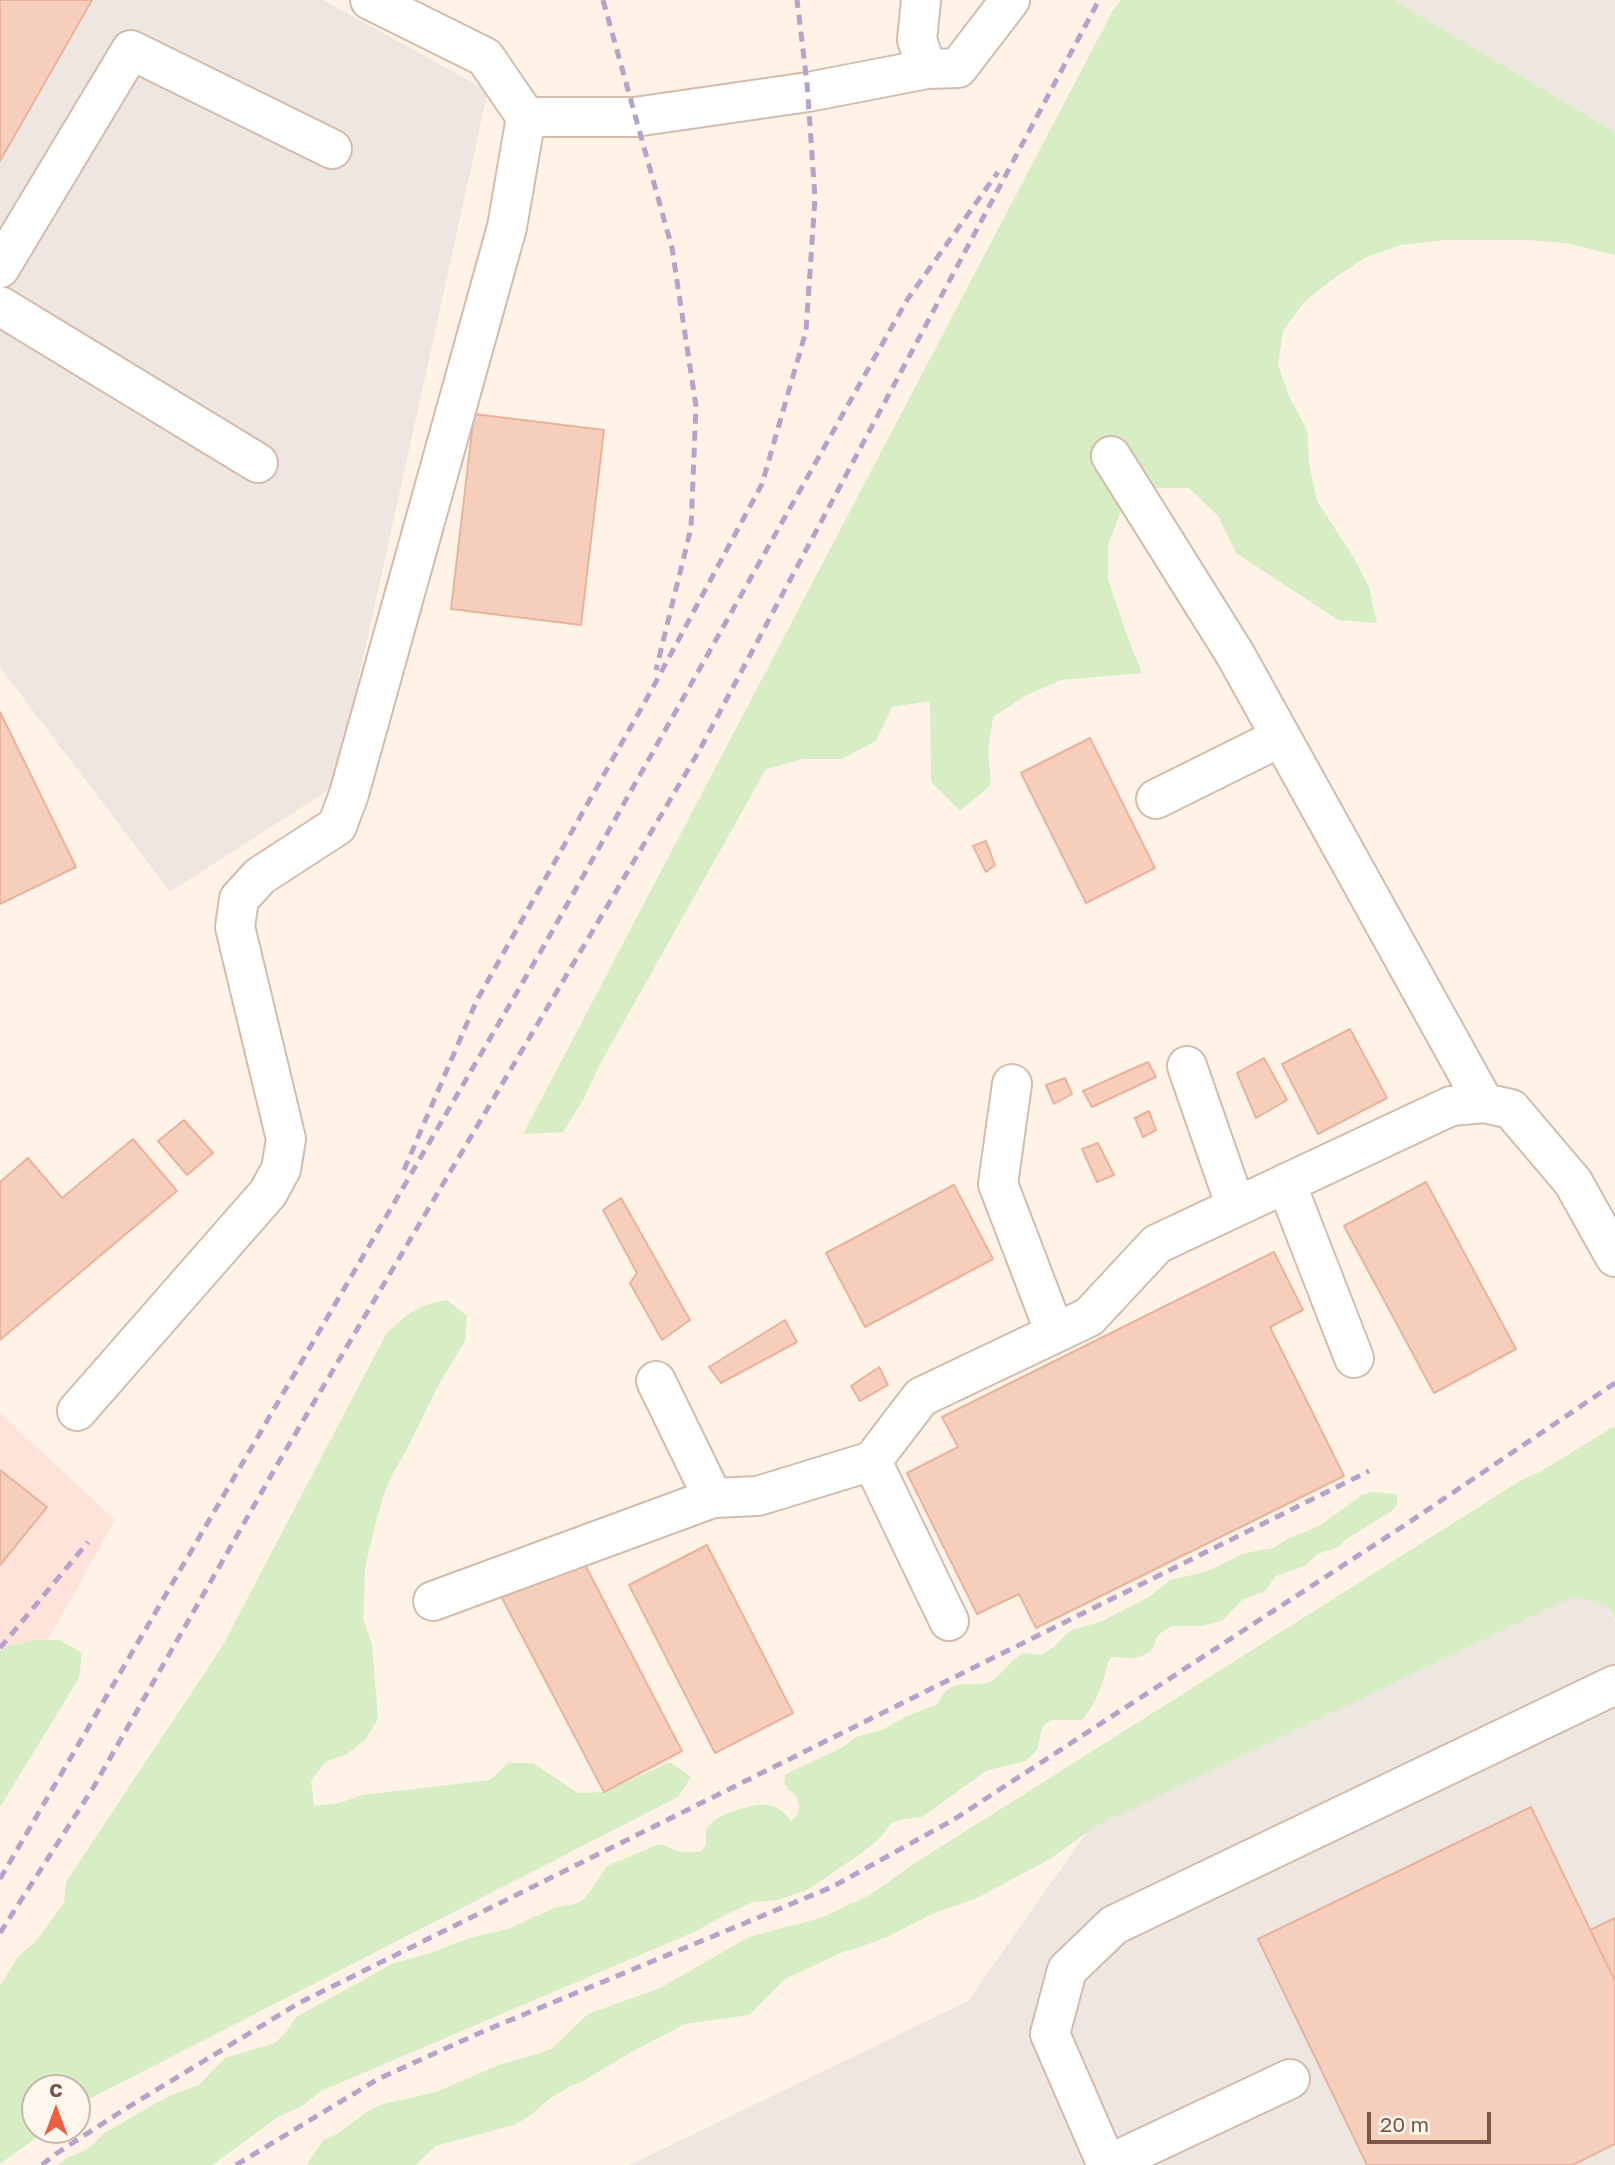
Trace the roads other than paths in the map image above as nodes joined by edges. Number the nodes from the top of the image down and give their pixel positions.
1 (370, 0) edge
2 (921, 0) edge
3 (1010, 0) edge
4 (927, 69) junction
5 (526, 117) junction
6 (332, 149) dead end
7 (0, 268) edge
8 (0, 306) edge
9 (1111, 456) dead end
10 (258, 463) dead end
11 (1281, 737) junction
12 (1156, 799) dead end
13 (1186, 1066) dead end
14 (1013, 1084) dead end
15 (1485, 1103) junction
16 (1286, 1183) junction
17 (1236, 1207) junction
18 (1615, 1257) edge
19 (1055, 1333) junction
20 (1354, 1358) dead end
21 (656, 1381) dead end
22 (78, 1411) dead end
23 (872, 1461) junction
24 (713, 1498) junction
25 (433, 1601) dead end
26 (949, 1621) dead end
27 (1615, 1685) edge
28 (1290, 2079) dead end
29 (1107, 2165) edge

1 - 5 lane
2 - 4 lane
3 - 4 lane
4 - 5 lane
5 - 22 lane
6 - 7 lane
8 - 10 lane
9 - 11 lane
11 - 12 lane
11 - 15 lane
13 - 17 lane
14 - 19 lane
15 - 16 lane
15 - 18 lane
16 - 17 lane
16 - 20 lane
17 - 19 lane
19 - 23 lane
21 - 24 lane
23 - 24 lane
23 - 26 lane
24 - 25 lane
27 - 29 lane
28 - 29 lane

